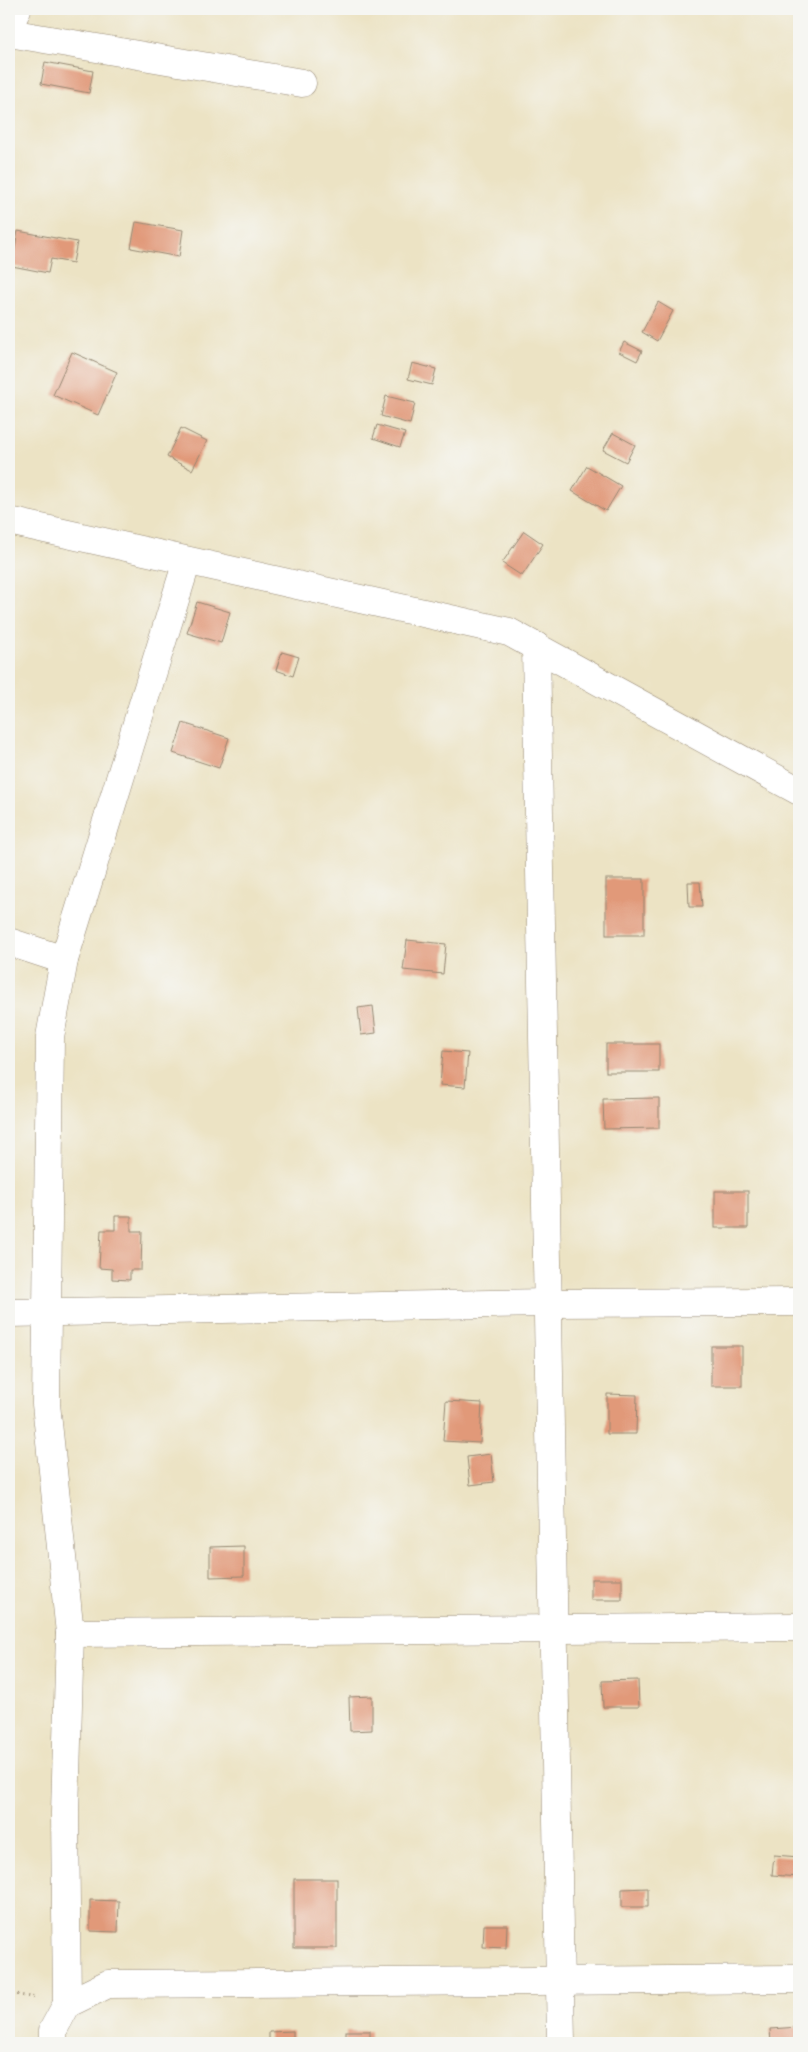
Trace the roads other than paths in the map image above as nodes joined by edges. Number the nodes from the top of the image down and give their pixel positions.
1 (17, 9) edge
2 (9, 27) edge
3 (9, 33) edge
4 (302, 83) dead end
5 (9, 521) edge
6 (187, 560) junction
7 (536, 646) junction
8 (799, 791) edge
9 (9, 942) edge
10 (64, 960) junction
11 (799, 1302) edge
12 (548, 1303) junction
13 (47, 1312) junction
14 (9, 1313) edge
15 (799, 1627) edge
16 (554, 1629) junction
17 (70, 1633) junction
18 (799, 1979) edge
19 (560, 1981) junction
20 (67, 2004) junction
21 (53, 2043) edge
22 (561, 2043) edge

1 - 2 street
3 - 4 street
5 - 6 street
6 - 7 street
6 - 10 street
7 - 8 street
7 - 12 street
9 - 10 street
10 - 13 street
11 - 12 street
12 - 13 street
12 - 16 street
13 - 14 street
13 - 17 street
15 - 16 street
16 - 17 street
16 - 19 street
17 - 20 street
18 - 19 street
19 - 20 street
19 - 22 street
20 - 21 street

